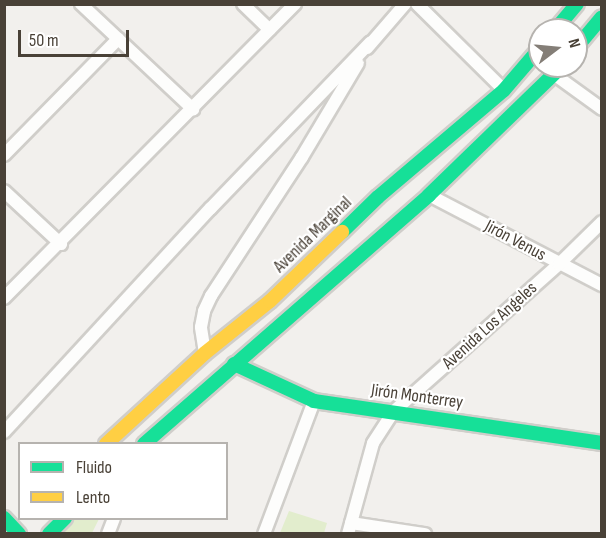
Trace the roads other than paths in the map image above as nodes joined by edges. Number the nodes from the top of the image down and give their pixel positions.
1 (81, 4) edge
2 (243, 4) edge
3 (295, 4) edge
4 (405, 4) edge
5 (417, 4) edge
6 (577, 4) edge
7 (602, 16) edge
8 (565, 18) edge
9 (270, 30) junction
10 (588, 33) edge
11 (118, 39) junction
12 (370, 43) junction
13 (528, 62) edge
14 (551, 78) edge
15 (566, 78) edge
16 (504, 90) junction
17 (193, 109) junction
18 (602, 110) edge
19 (4, 155) edge
20 (4, 191) edge
21 (429, 195) junction
22 (602, 222) edge
23 (61, 244) junction
24 (559, 264) junction
25 (602, 285) edge
26 (4, 298) edge
27 (205, 353) junction
28 (234, 364) junction
29 (314, 400) junction
30 (393, 412) junction
31 (4, 432) edge
32 (108, 442) edge
33 (147, 442) edge
34 (602, 443) edge
35 (4, 518) edge
36 (26, 520) edge
37 (64, 520) edge
38 (114, 520) edge
39 (350, 528) edge
40 (16, 533) edge
41 (49, 534) edge
42 (108, 534) edge
43 (264, 534) edge
44 (425, 534) edge

1 - 11 street
2 - 9 street
3 - 9 street
4 - 12 street
5 - 16 street
6 - 8 main road
7 - 10 main road
9 - 17 street
11 - 17 street
11 - 19 street
12 - 27 street
12 - 31 street
13 - 16 main road, Avenida Marginal
14 - 21 main road
15 - 18 street
16 - 27 main road, Avenida Marginal
17 - 23 street
20 - 23 street
21 - 24 street, Jirón Venus
21 - 28 main road
22 - 24 street, Avenida Los Angeles
23 - 26 street
24 - 25 street, Jirón Venus
24 - 30 street, Avenida Los Angeles
27 - 32 main road, Avenida Marginal
28 - 29 main road, Jirón Monterrey
28 - 33 main road
29 - 30 main road, Jirón Monterrey
29 - 43 street
30 - 34 main road, Jirón Monterrey
30 - 39 street, Avenida Los Angeles
35 - 40 main road
36 - 40 main road
37 - 41 main road
38 - 42 street
39 - 44 street

